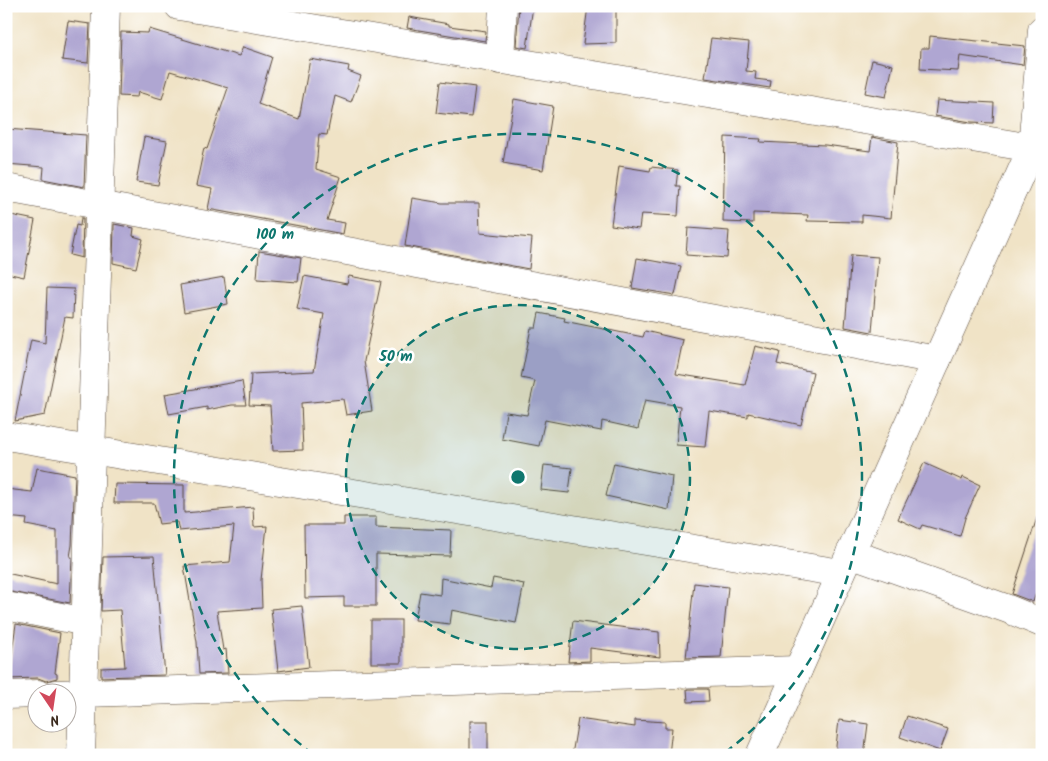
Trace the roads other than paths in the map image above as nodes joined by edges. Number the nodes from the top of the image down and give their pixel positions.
1 (106, 6) edge
2 (179, 6) edge
3 (503, 6) edge
4 (1042, 30) edge
5 (500, 60) junction
6 (1037, 137) edge
7 (6, 188) edge
8 (99, 206) junction
9 (937, 360) junction
10 (6, 436) edge
11 (92, 451) junction
12 (846, 563) junction
13 (6, 606) edge
14 (86, 622) junction
15 (1042, 623) edge
16 (798, 670) junction
17 (78, 692) edge
18 (84, 692) junction
19 (28, 694) edge
20 (6, 695) edge
21 (81, 755) edge
22 (760, 755) edge

1 - 8 street
2 - 5 street
3 - 5 street
4 - 6 street
5 - 6 street
6 - 9 street
7 - 8 street
8 - 9 street
8 - 11 street
9 - 12 street
10 - 11 street
11 - 12 street
11 - 14 street
12 - 15 street
12 - 16 street
13 - 14 street
14 - 18 street
16 - 18 street
16 - 22 street
17 - 18 street
18 - 21 street
19 - 20 street

